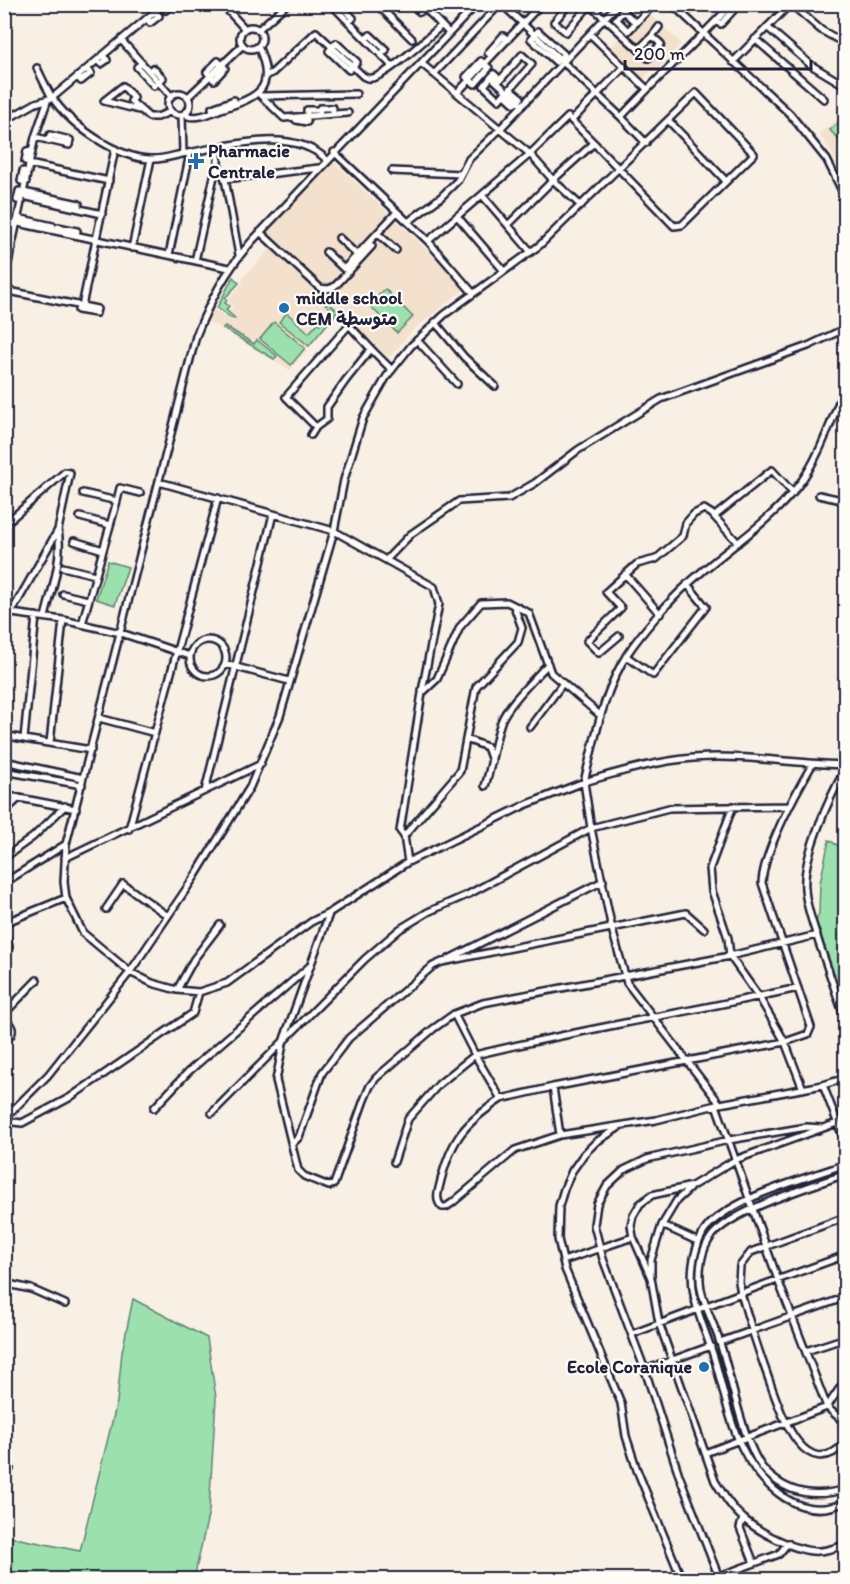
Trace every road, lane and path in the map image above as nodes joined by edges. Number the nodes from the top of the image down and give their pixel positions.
1 (173, 4) edge
2 (287, 4) edge
3 (377, 4) edge
4 (412, 4) edge
5 (477, 4) edge
6 (501, 4) edge
7 (570, 4) edge
8 (600, 4) edge
9 (618, 4) edge
10 (654, 4) edge
11 (672, 4) edge
12 (732, 4) edge
13 (739, 4) edge
14 (790, 4) edge
15 (163, 5) edge
16 (223, 5) edge
17 (334, 5) edge
18 (539, 5) edge
19 (590, 5) edge
20 (423, 6) edge
21 (596, 10) junction
22 (606, 18) junction
23 (716, 22) junction
24 (636, 23) dead end
25 (523, 24) junction
26 (441, 26) junction
27 (659, 27) dead end
28 (767, 27) junction
29 (245, 29) junction
30 (258, 30) junction
31 (449, 33) junction
32 (590, 34) junction
33 (535, 35) junction
34 (704, 35) junction
35 (652, 36) junction
36 (412, 39) dead end
37 (755, 39) junction
38 (122, 41) junction
39 (846, 44) edge
40 (243, 45) junction
41 (258, 46) junction
42 (333, 47) junction
43 (639, 49) junction
44 (562, 60) junction
45 (733, 62) junction
46 (142, 63) junction
47 (421, 63) junction
48 (485, 64) junction
49 (353, 66) junction
50 (392, 66) junction
51 (624, 67) junction
52 (37, 68) dead end
53 (434, 74) junction
54 (267, 75) junction
55 (491, 77) junction
56 (470, 80) junction
57 (159, 82) junction
58 (846, 86) edge
59 (647, 89) junction
60 (457, 93) junction
61 (596, 93) junction
62 (357, 94) dead end
63 (260, 95) junction
64 (171, 96) junction
65 (188, 97) junction
66 (50, 99) junction
67 (824, 99) dead end
68 (520, 103) junction
69 (139, 110) junction
70 (170, 112) junction
71 (348, 113) dead end
72 (184, 114) junction
73 (621, 117) junction
74 (572, 120) junction
75 (668, 120) junction
76 (4, 121) edge
77 (500, 129) junction
78 (34, 140) junction
79 (49, 141) dead end
80 (594, 143) junction
81 (646, 143) junction
82 (218, 148) junction
83 (115, 149) junction
84 (334, 152) junction
85 (186, 154) junction
86 (530, 154) junction
87 (151, 159) junction
88 (327, 160) junction
89 (29, 163) junction
90 (218, 165) junction
91 (320, 168) junction
92 (620, 170) junction
93 (392, 171) dead end
94 (461, 174) junction
95 (225, 179) junction
96 (554, 180) junction
97 (109, 181) junction
98 (726, 181) junction
99 (482, 195) junction
100 (23, 196) junction
101 (846, 199) edge
102 (581, 206) junction
103 (397, 212) junction
104 (102, 214) junction
105 (18, 216) junction
106 (457, 216) junction
107 (4, 220) edge
108 (408, 222) junction
109 (509, 224) junction
110 (260, 232) junction
111 (377, 233) junction
112 (339, 238) dead end
113 (97, 240) junction
114 (428, 241) junction
115 (132, 248) junction
116 (396, 250) dead end
117 (326, 252) dead end
118 (531, 252) junction
119 (169, 255) junction
120 (239, 255) junction
121 (359, 257) junction
122 (195, 261) junction
123 (6, 266) edge
124 (229, 268) junction
125 (504, 271) junction
126 (5, 280) edge
127 (4, 290) edge
128 (473, 293) junction
129 (435, 322) junction
130 (846, 328) edge
131 (417, 340) junction
132 (371, 350) junction
133 (392, 370) junction
134 (457, 384) dead end
135 (846, 384) edge
136 (495, 386) dead end
137 (316, 427) junction
138 (311, 435) dead end
139 (159, 482) junction
140 (83, 493) dead end
141 (140, 493) dead end
142 (793, 493) junction
143 (819, 495) dead end
144 (218, 498) junction
145 (117, 501) junction
146 (846, 501) edge
147 (273, 514) junction
148 (715, 516) junction
149 (80, 517) dead end
150 (4, 525) edge
151 (110, 525) junction
152 (58, 530) junction
153 (334, 531) junction
154 (74, 542) dead end
155 (738, 543) junction
156 (103, 550) junction
157 (386, 560) junction
158 (63, 567) dead end
159 (625, 574) junction
160 (95, 575) junction
161 (687, 584) junction
162 (63, 594) dead end
163 (88, 600) junction
164 (514, 606) junction
165 (7, 613) edge
166 (660, 614) junction
167 (36, 616) junction
168 (45, 617) junction
169 (63, 620) junction
170 (82, 624) junction
171 (121, 633) junction
172 (619, 636) dead end
173 (176, 651) junction
174 (190, 656) junction
175 (626, 656) junction
176 (225, 664) junction
177 (548, 664) junction
178 (234, 667) junction
179 (289, 681) junction
180 (563, 683) junction
181 (422, 693) junction
182 (601, 716) junction
183 (99, 718) junction
184 (530, 727) dead end
185 (155, 733) junction
186 (4, 735) edge
187 (24, 738) junction
188 (466, 739) junction
189 (50, 743) junction
190 (91, 750) junction
191 (4, 761) edge
192 (493, 762) junction
193 (261, 764) junction
194 (812, 765) junction
195 (846, 766) edge
196 (4, 771) edge
197 (83, 778) junction
198 (584, 782) junction
199 (81, 785) junction
200 (484, 786) dead end
201 (205, 791) junction
202 (4, 795) edge
203 (20, 798) junction
204 (65, 806) junction
205 (734, 806) junction
206 (790, 806) junction
207 (76, 809) junction
208 (4, 812) edge
209 (591, 828) junction
210 (129, 829) junction
211 (404, 836) junction
212 (66, 844) junction
213 (4, 858) edge
214 (65, 858) junction
215 (408, 862) junction
216 (603, 881) junction
217 (4, 882) edge
218 (66, 898) junction
219 (106, 909) dead end
220 (329, 913) junction
221 (168, 916) junction
222 (4, 924) edge
223 (220, 925) dead end
224 (612, 929) junction
225 (704, 929) dead end
226 (817, 935) junction
227 (782, 942) junction
228 (730, 956) junction
229 (4, 961) edge
230 (442, 962) junction
231 (311, 965) junction
232 (130, 972) junction
233 (624, 975) junction
234 (37, 980) dead end
235 (798, 988) junction
236 (177, 990) junction
237 (199, 992) junction
238 (759, 997) junction
239 (454, 1014) junction
240 (4, 1015) edge
241 (652, 1018) junction
242 (846, 1022) edge
243 (284, 1039) junction
244 (785, 1042) junction
245 (4, 1043) edge
246 (475, 1055) junction
247 (687, 1061) junction
248 (846, 1078) edge
249 (823, 1084) junction
250 (553, 1087) junction
251 (803, 1089) junction
252 (501, 1099) junction
253 (718, 1105) junction
254 (154, 1108) dead end
255 (212, 1113) dead end
256 (4, 1120) edge
257 (837, 1123) junction
258 (625, 1125) junction
259 (824, 1128) junction
260 (560, 1135) junction
261 (729, 1140) junction
262 (292, 1143) junction
263 (846, 1145) edge
264 (735, 1161) junction
265 (394, 1162) dead end
266 (846, 1164) edge
267 (846, 1174) edge
268 (692, 1186) junction
269 (748, 1199) junction
270 (753, 1209) junction
271 (846, 1217) edge
272 (662, 1225) junction
273 (633, 1237) junction
274 (698, 1241) junction
275 (766, 1246) junction
276 (600, 1249) junction
277 (846, 1255) edge
278 (562, 1261) junction
279 (651, 1278) junction
280 (778, 1280) junction
281 (4, 1283) edge
282 (741, 1293) junction
283 (846, 1297) edge
284 (65, 1304) dead end
285 (707, 1305) junction
286 (696, 1309) junction
287 (792, 1317) junction
288 (659, 1323) junction
289 (752, 1331) junction
290 (632, 1334) junction
291 (846, 1338) edge
292 (720, 1342) junction
293 (711, 1346) junction
294 (806, 1351) junction
295 (672, 1360) junction
296 (645, 1370) junction
297 (846, 1379) edge
298 (827, 1407) junction
299 (785, 1423) junction
300 (846, 1424) edge
301 (747, 1437) junction
302 (738, 1441) junction
303 (846, 1442) edge
304 (705, 1453) junction
305 (846, 1490) edge
306 (846, 1502) edge
307 (743, 1518) junction
308 (788, 1544) junction
309 (846, 1545) edge
310 (754, 1563) junction
311 (719, 1578) edge
312 (682, 1580) edge
313 (709, 1580) edge

1 - 15 street
2 - 30 street
3 - 36 street
4 - 20 street
5 - 31 street
6 - 25 street
6 - 53 street
7 - 19 street
8 - 21 street
9 - 22 street
10 - 24 street
11 - 34 street
12 - 23 street
13 - 23 street
14 - 28 street
14 - 39 street
15 - 38 street
16 - 29 street
17 - 50 street
18 - 25 street
19 - 21 street
20 - 26 street
21 - 22 street
22 - 32 street
22 - 43 street
23 - 34 street
25 - 33 street
25 - 48 street
26 - 31 street
26 - 50 street
27 - 35 street
28 - 37 street
28 - 58 street
29 - 30 street
29 - 40 street
30 - 41 street
31 - 47 street
32 - 44 street
32 - 51 street
33 - 44 street
33 - 44 street
34 - 45 street
34 - 59 street
35 - 43 street
35 - 43 street
37 - 45 street
37 - 67 street
38 - 46 street
38 - 66 street
40 - 41 street
40 - 65 street
41 - 54 street
42 - 49 street
42 - 49 street
42 - 54 street
44 - 61 street
44 - 68 street
45 - 101 street
46 - 57 street
46 - 57 street
47 - 53 street
47 - 84 street
48 - 56 street
48 - 56 street
49 - 50 street
51 - 59 street
51 - 61 street
52 - 66 street
53 - 60 street
54 - 63 street
55 - 68 street
55 - 68 street
55 - 68 street
56 - 60 street
57 - 64 street
59 - 73 street
60 - 77 street
61 - 73 street
61 - 74 street
62 - 63 street
63 - 71 street
63 - 72 street
64 - 65 street
64 - 70 street
65 - 72 street
66 - 76 street
66 - 78 street
66 - 83 street
68 - 77 street
69 - 69 street
69 - 70 street
70 - 72 street
72 - 85 street
73 - 81 street
74 - 80 street
74 - 86 street
75 - 81 street
75 - 98 street
75 - 98 street
77 - 86 street
77 - 94 street
78 - 79 street
78 - 89 street
80 - 92 street
80 - 96 street
81 - 92 street
82 - 85 street
82 - 88 street
82 - 90 street
83 - 87 street
83 - 97 street
84 - 88 street
84 - 103 street
85 - 87 street
85 - 119 street
86 - 96 street
86 - 99 street
87 - 115 street
88 - 91 street
89 - 97 street
89 - 100 street
90 - 95 street
90 - 122 street
91 - 95 street
91 - 110 street
92 - 98 street
92 - 102 street
93 - 94 street
94 - 108 street
95 - 120 street
96 - 102 street
96 - 109 street
97 - 104 street
99 - 106 street
99 - 109 street
100 - 104 street
100 - 105 street
102 - 118 street
103 - 108 street
103 - 111 street
104 - 113 street
105 - 107 street
105 - 113 street
105 - 123 street
106 - 114 street
106 - 125 street
108 - 114 street
109 - 118 street
110 - 120 street
110 - 121 street
111 - 116 street
111 - 121 street
112 - 121 street
113 - 115 street
113 - 127 street
114 - 128 street
115 - 119 street
117 - 121 street
118 - 125 street
119 - 122 street
120 - 124 street
122 - 124 street
123 - 126 street
124 - 139 street
125 - 128 street
128 - 129 street
129 - 131 street
129 - 136 street
130 - 157 street
131 - 133 street
131 - 134 street
132 - 133 street
132 - 137 street
132 - 137 street
133 - 153 street
135 - 142 street
137 - 138 street
139 - 144 street
139 - 171 street
140 - 145 street
141 - 145 street
142 - 148 street
142 - 155 street
143 - 146 street
144 - 147 street
144 - 173 street
145 - 151 street
147 - 153 street
147 - 178 street
148 - 155 street
148 - 159 street
149 - 151 street
150 - 152 street
151 - 156 street
152 - 165 street
152 - 168 street
153 - 157 street
153 - 179 street
154 - 156 street
155 - 161 street
156 - 160 street
157 - 181 street
158 - 160 street
159 - 166 street
159 - 172 street
160 - 163 street
161 - 166 street
161 - 175 street
162 - 163 street
163 - 170 street
164 - 177 street
164 - 181 street
164 - 188 street
165 - 167 street
166 - 175 street
167 - 168 street
167 - 187 street
168 - 169 street
169 - 170 street
169 - 189 street
170 - 171 street
171 - 173 street
171 - 183 street
173 - 174 street
173 - 185 street
174 - 176 street
174 - 176 street
175 - 182 street
176 - 178 street
177 - 180 street
177 - 192 street
178 - 179 street
178 - 201 street
179 - 193 street
180 - 182 street
180 - 184 street
181 - 211 street
182 - 198 street
183 - 185 street
183 - 190 street
185 - 210 street
186 - 187 street
187 - 189 street
188 - 192 street
188 - 211 street
189 - 190 street
190 - 197 street
191 - 197 street
192 - 200 street
193 - 201 street
193 - 221 street
194 - 195 street
194 - 198 street
194 - 206 street
195 - 226 street
196 - 199 street
197 - 199 street
198 - 209 street
198 - 215 street
199 - 207 street
201 - 210 street
202 - 203 street
203 - 204 street
203 - 208 street
204 - 207 street
204 - 213 street
205 - 206 street
205 - 209 street
205 - 228 street
206 - 227 street
207 - 212 street
209 - 216 street
209 - 243 street
210 - 214 street
211 - 215 street
212 - 214 street
212 - 217 street
214 - 218 street
215 - 220 street
216 - 224 street
216 - 230 street
218 - 222 street
218 - 232 street
219 - 221 street
220 - 231 street
220 - 237 street
221 - 232 street
222 - 229 street
223 - 236 street
224 - 225 street
224 - 230 street
224 - 233 street
226 - 227 street
226 - 242 street
227 - 228 street
227 - 235 street
228 - 233 street
228 - 238 street
230 - 262 street
231 - 243 street
231 - 254 street
232 - 236 street
232 - 256 street
233 - 239 street
233 - 241 street
234 - 240 street
235 - 238 street
235 - 244 street
236 - 237 street
237 - 256 street
238 - 241 street
238 - 244 street
239 - 246 street
239 - 262 street
240 - 245 street
241 - 246 street
241 - 247 street
243 - 255 street
243 - 262 street
244 - 247 street
244 - 251 street
246 - 252 street
246 - 265 street
247 - 250 street
247 - 253 street
248 - 249 street
249 - 251 street
249 - 257 street
250 - 252 street
250 - 260 street
251 - 253 street
252 - 260 street
253 - 258 street
253 - 261 street
257 - 259 street
257 - 263 street
258 - 260 street
258 - 278 street
259 - 261 street
259 - 264 street
261 - 264 street
261 - 276 street
264 - 268 street
264 - 269 street
266 - 269 street
267 - 270 street
268 - 272 street
268 - 273 street
269 - 270 street
269 - 274 street
270 - 275 street
270 - 285 street
271 - 275 street
272 - 274 street
272 - 279 street
273 - 276 street
273 - 279 street
274 - 286 street
275 - 280 street
275 - 282 street
276 - 278 street
276 - 290 street
277 - 280 street
278 - 312 street
279 - 288 street
280 - 282 street
280 - 287 street
281 - 284 street
282 - 285 street
282 - 289 street
283 - 287 street
285 - 286 street
285 - 292 street
286 - 288 street
286 - 293 street
287 - 289 street
287 - 294 street
288 - 290 street
288 - 295 street
289 - 292 street
289 - 299 street
290 - 296 street
291 - 294 street
292 - 301 street
293 - 295 street
293 - 302 street
294 - 298 street
295 - 296 street
295 - 304 street
296 - 311 street
297 - 298 street
298 - 299 street
298 - 300 street
299 - 301 street
299 - 303 street
301 - 302 street
301 - 305 street
302 - 304 street
302 - 306 street
304 - 307 street
307 - 308 street
307 - 310 street
308 - 309 street
308 - 310 street
310 - 311 street
311 - 313 street

